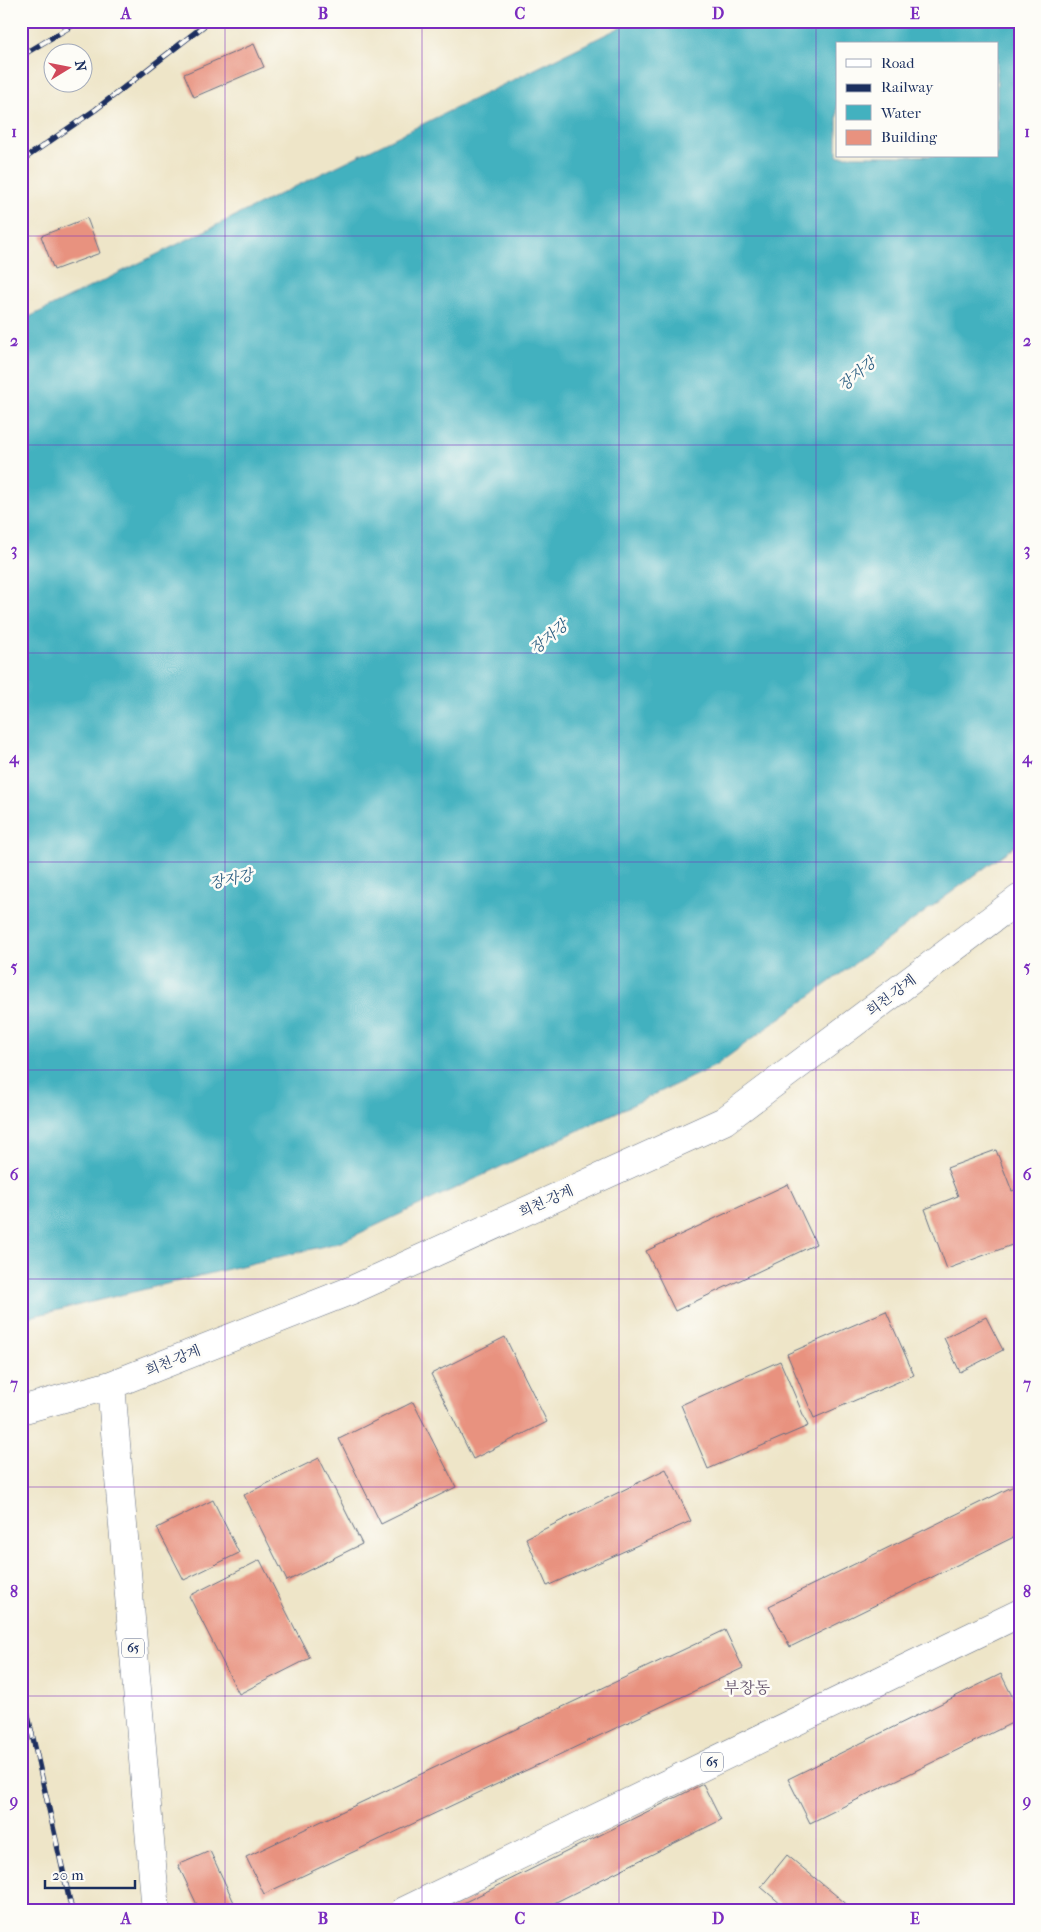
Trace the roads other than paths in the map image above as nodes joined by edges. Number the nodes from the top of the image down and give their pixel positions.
1 (1020, 898) edge
2 (111, 1384) junction
3 (21, 1410) edge
4 (1020, 1613) edge
5 (156, 1911) edge
6 (404, 1911) edge

1 - 2 main road, 희천-강계
2 - 3 main road, 희천-강계
2 - 5 main road, 65
4 - 6 main road, 65

